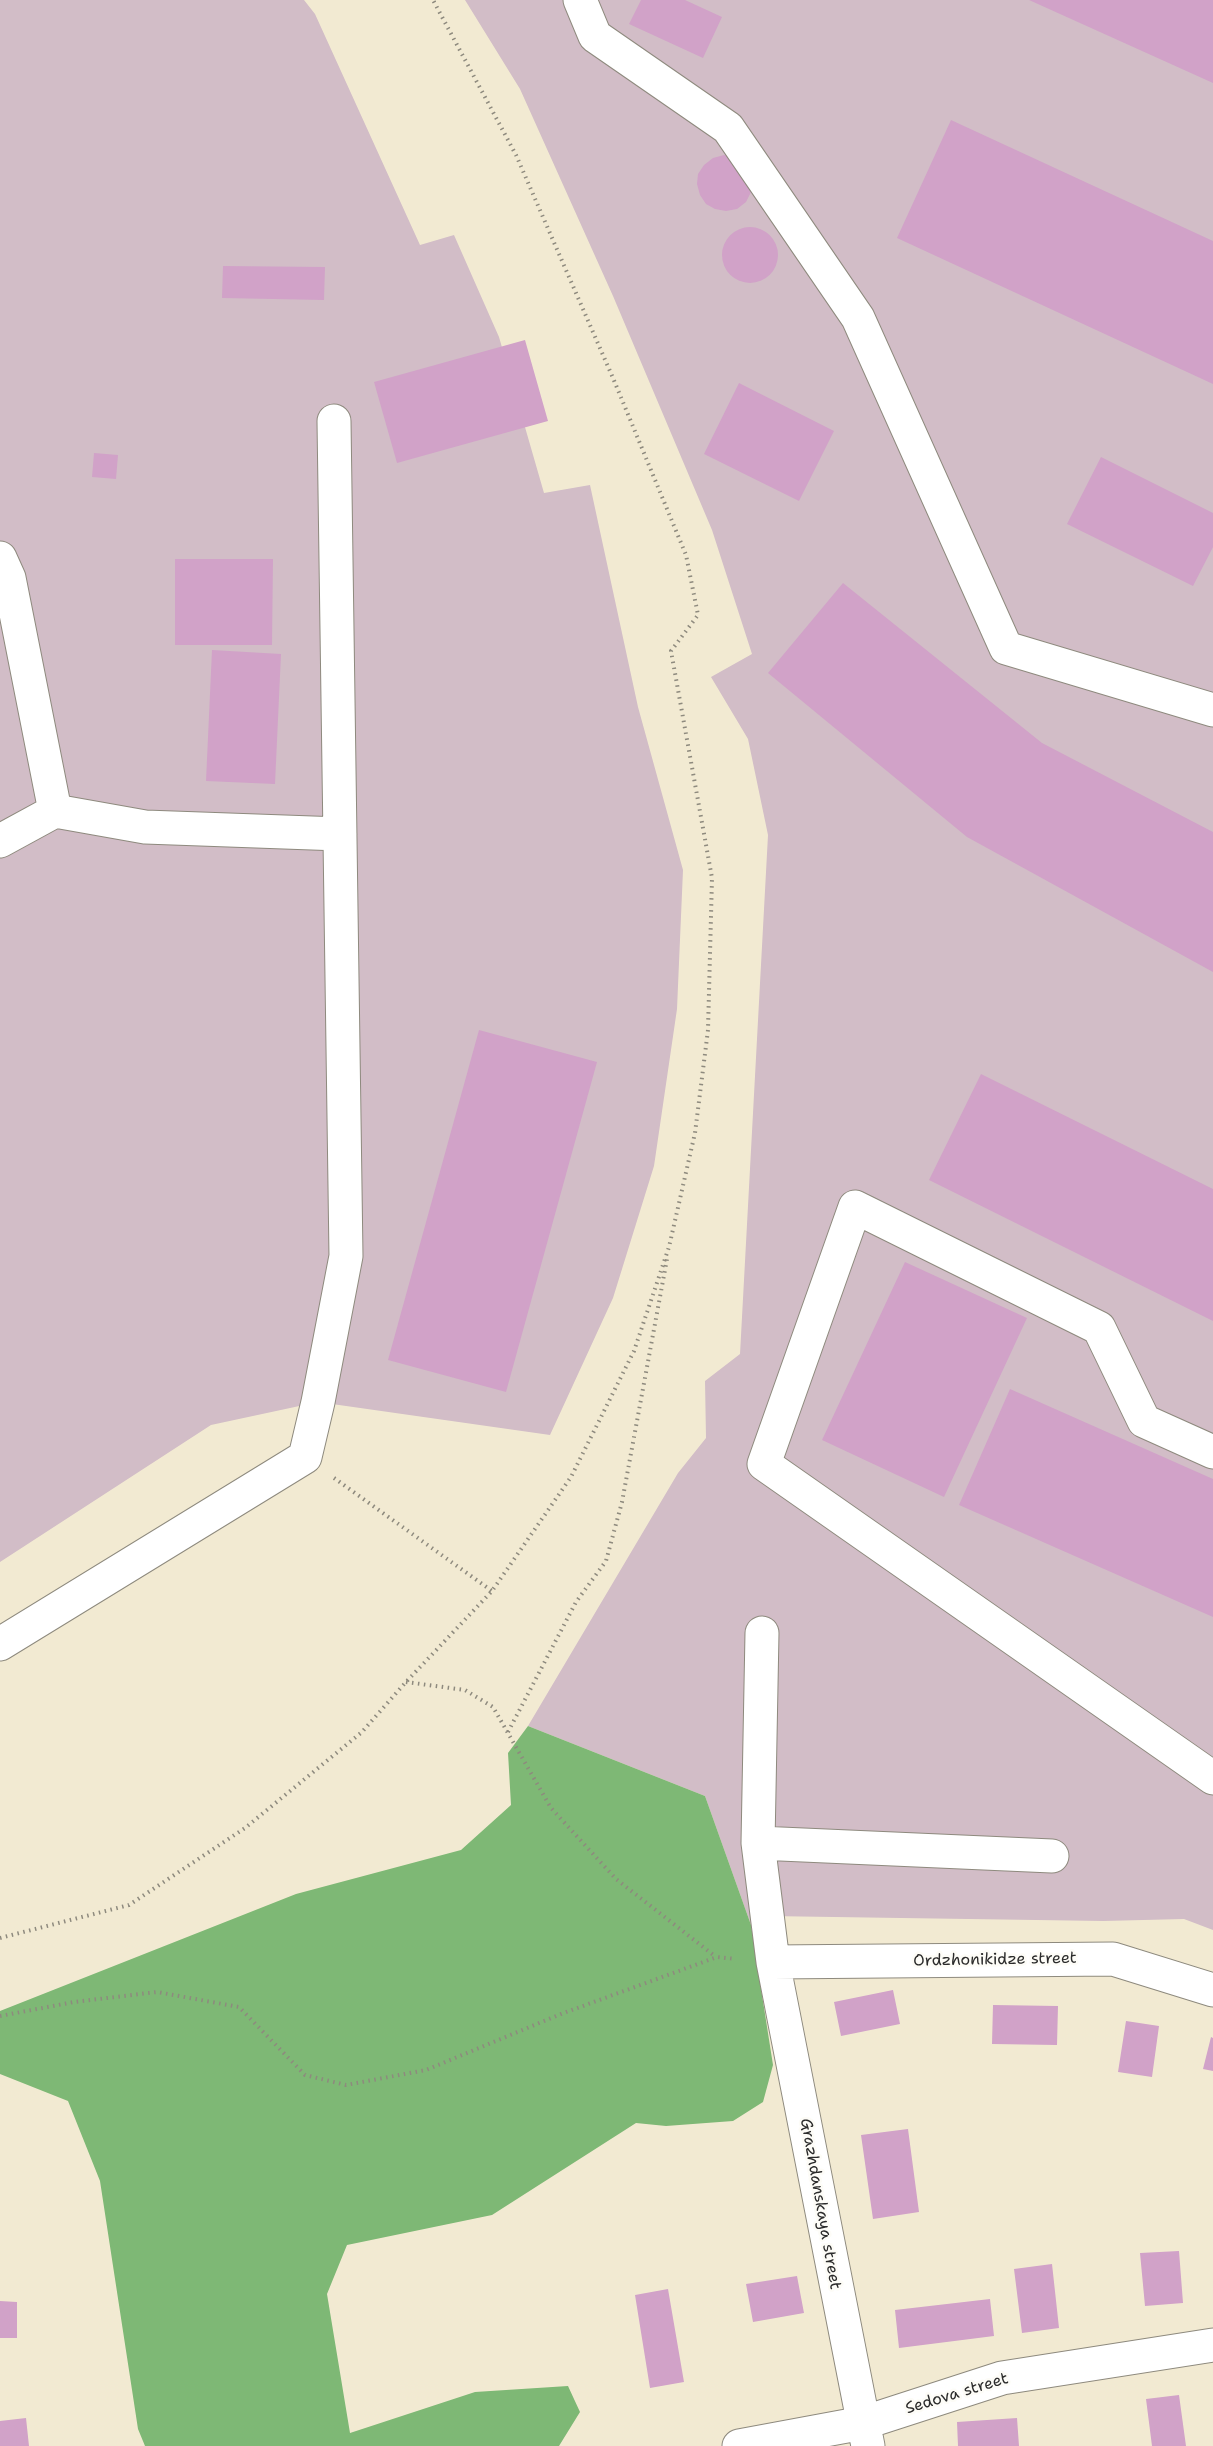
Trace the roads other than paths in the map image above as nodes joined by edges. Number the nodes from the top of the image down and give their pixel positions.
1 (580, 0) edge
2 (334, 421) dead end
3 (0, 558) edge
4 (1213, 710) edge
5 (55, 811) junction
6 (340, 834) junction
7 (0, 841) edge
8 (1213, 1452) edge
9 (762, 1633) dead end
10 (0, 1644) edge
11 (1213, 1778) edge
12 (758, 1843) junction
13 (1052, 1856) dead end
14 (773, 1962) junction
15 (1213, 1990) edge
16 (1213, 2345) edge
17 (865, 2435) edge
18 (739, 2446) edge

1 - 4 street
2 - 6 street
3 - 5 street
5 - 6 street
5 - 7 street
6 - 10 street
8 - 11 street
9 - 12 street, Grazhdanskaya street
12 - 13 street
12 - 14 street, Grazhdanskaya street
14 - 15 street, Ordzhonikidze street
14 - 17 street, Grazhdanskaya street
16 - 17 street, Sedova street
17 - 18 street, Sedova street

